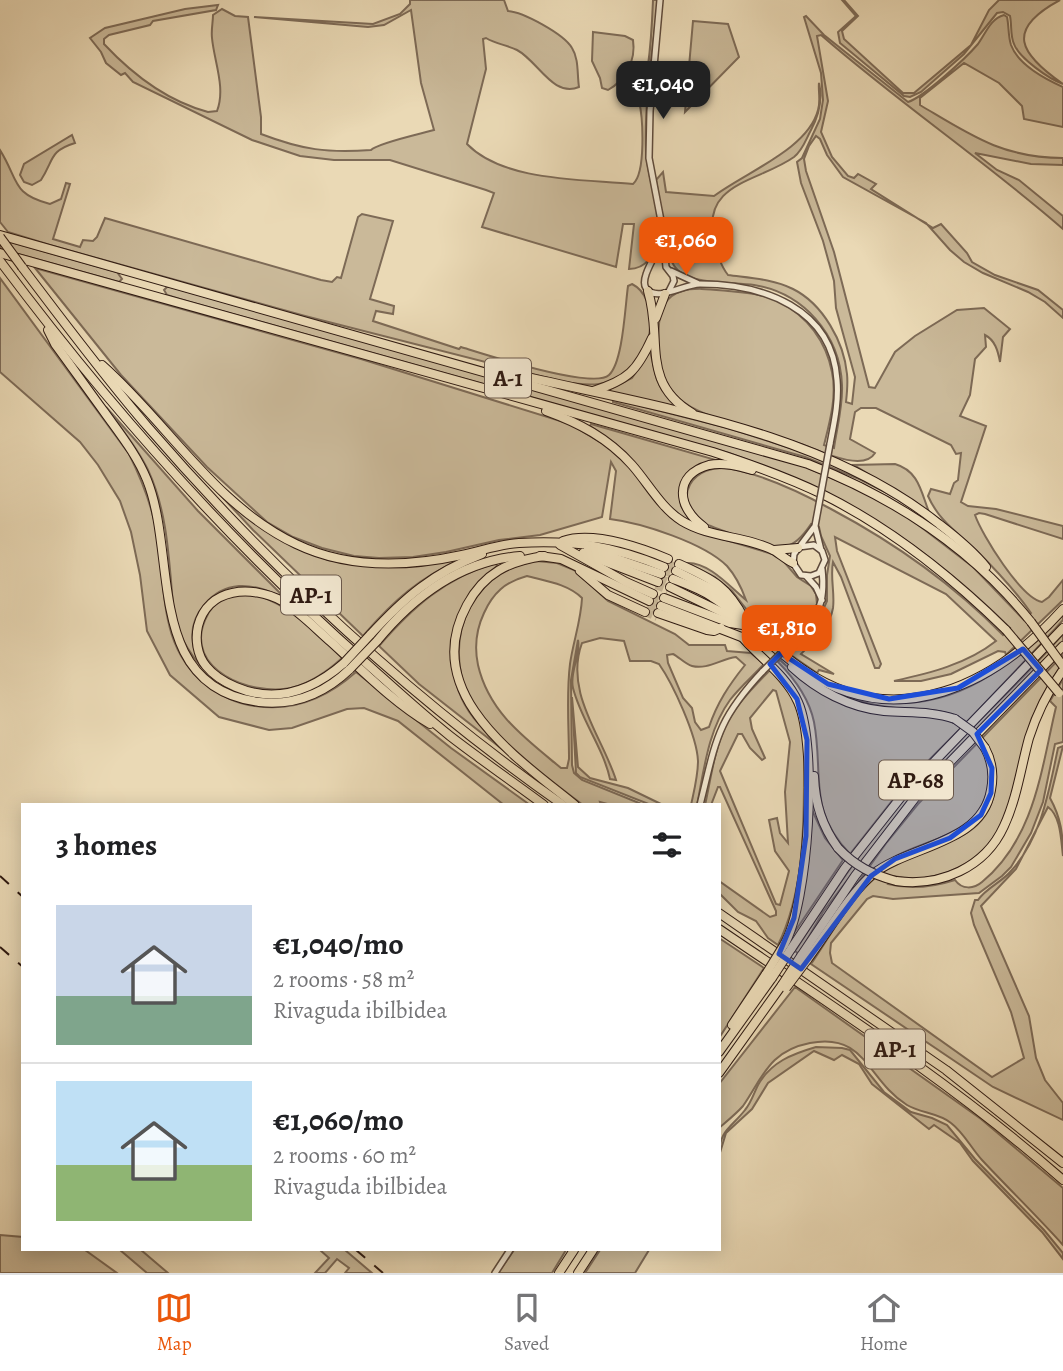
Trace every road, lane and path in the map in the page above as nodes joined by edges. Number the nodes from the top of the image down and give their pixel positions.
1 (660, 0) edge
2 (0, 236) edge
3 (662, 240) junction
4 (0, 253) edge
5 (0, 261) edge
6 (650, 268) junction
7 (668, 269) junction
8 (700, 284) junction
9 (648, 291) junction
10 (667, 292) junction
11 (40, 315) junction
12 (655, 320) junction
13 (653, 335) junction
14 (359, 336) junction
15 (89, 353) junction
16 (593, 391) junction
17 (533, 402) junction
18 (702, 419) junction
19 (776, 474) junction
20 (815, 526) junction
21 (708, 531) junction
22 (557, 543) junction
23 (508, 544) junction
24 (799, 548) junction
25 (774, 550) junction
26 (822, 551) junction
27 (544, 556) junction
28 (793, 563) junction
29 (822, 569) junction
30 (806, 576) junction
31 (990, 576) junction
32 (656, 586) junction
33 (668, 591) junction
34 (822, 600) junction
35 (1063, 608) edge
36 (748, 626) junction
37 (721, 628) junction
38 (1063, 628) edge
39 (743, 637) junction
40 (373, 638) junction
41 (1063, 646) edge
42 (347, 666) junction
43 (1063, 668) edge
44 (1061, 696) edge
45 (450, 736) junction
46 (541, 803) edge
47 (560, 803) edge
48 (573, 803) edge
49 (701, 803) edge
50 (721, 914) edge
51 (721, 930) edge
52 (787, 947) junction
53 (804, 958) junction
54 (721, 1050) edge
55 (721, 1070) edge
56 (1063, 1163) edge
57 (1063, 1180) edge
58 (509, 1251) edge
59 (573, 1251) edge
60 (592, 1251) edge
61 (495, 1273) edge
62 (559, 1273) edge
63 (578, 1273) edge

1 - 3 street
2 - 14 highway, A-1
2 - 15 highway, AP-1, bridge
3 - 6 street
3 - 7 street
4 - 17 highway, A-1
5 - 11 highway, AP-1
6 - 7 street
6 - 9 street
7 - 8 street
7 - 10 street
8 - 10 street
8 - 20 street, bridge
9 - 10 street
9 - 12 highway
10 - 12 highway
11 - 42 highway
11 - 45 highway, AP-1
12 - 13 highway
13 - 16 highway
13 - 18 highway
14 - 16 highway
14 - 31 highway, A-1
15 - 23 highway
15 - 47 highway, AP-1
16 - 18 highway
17 - 19 highway, A-1
17 - 21 highway
18 - 31 highway
19 - 21 highway
19 - 44 highway, A-1, bridge
20 - 24 street
20 - 26 street
21 - 25 highway
22 - 23 highway
22 - 32 highway
22 - 32 highway
22 - 32 highway
23 - 40 highway
24 - 25 highway
24 - 26 street
24 - 28 street
25 - 28 highway
26 - 29 street
27 - 32 highway
27 - 40 highway
27 - 48 highway
28 - 30 street
29 - 30 street
29 - 34 street
30 - 34 street
31 - 43 highway, A-1, bridge
33 - 36 highway
33 - 36 highway
33 - 36 highway
33 - 37 highway
33 - 37 highway
34 - 49 street, bridge
35 - 36 highway
36 - 53 highway, bridge
37 - 39 highway
38 - 52 highway, AP-68
39 - 43 highway, bridge
39 - 52 highway
40 - 42 highway, bridge
41 - 53 highway, AP-68
42 - 45 highway
45 - 46 highway, AP-1
50 - 56 highway, AP-1
51 - 57 highway, AP-1
52 - 54 highway, AP-68, bridge
53 - 55 highway, AP-68, bridge
58 - 61 street
59 - 62 highway
60 - 63 highway

